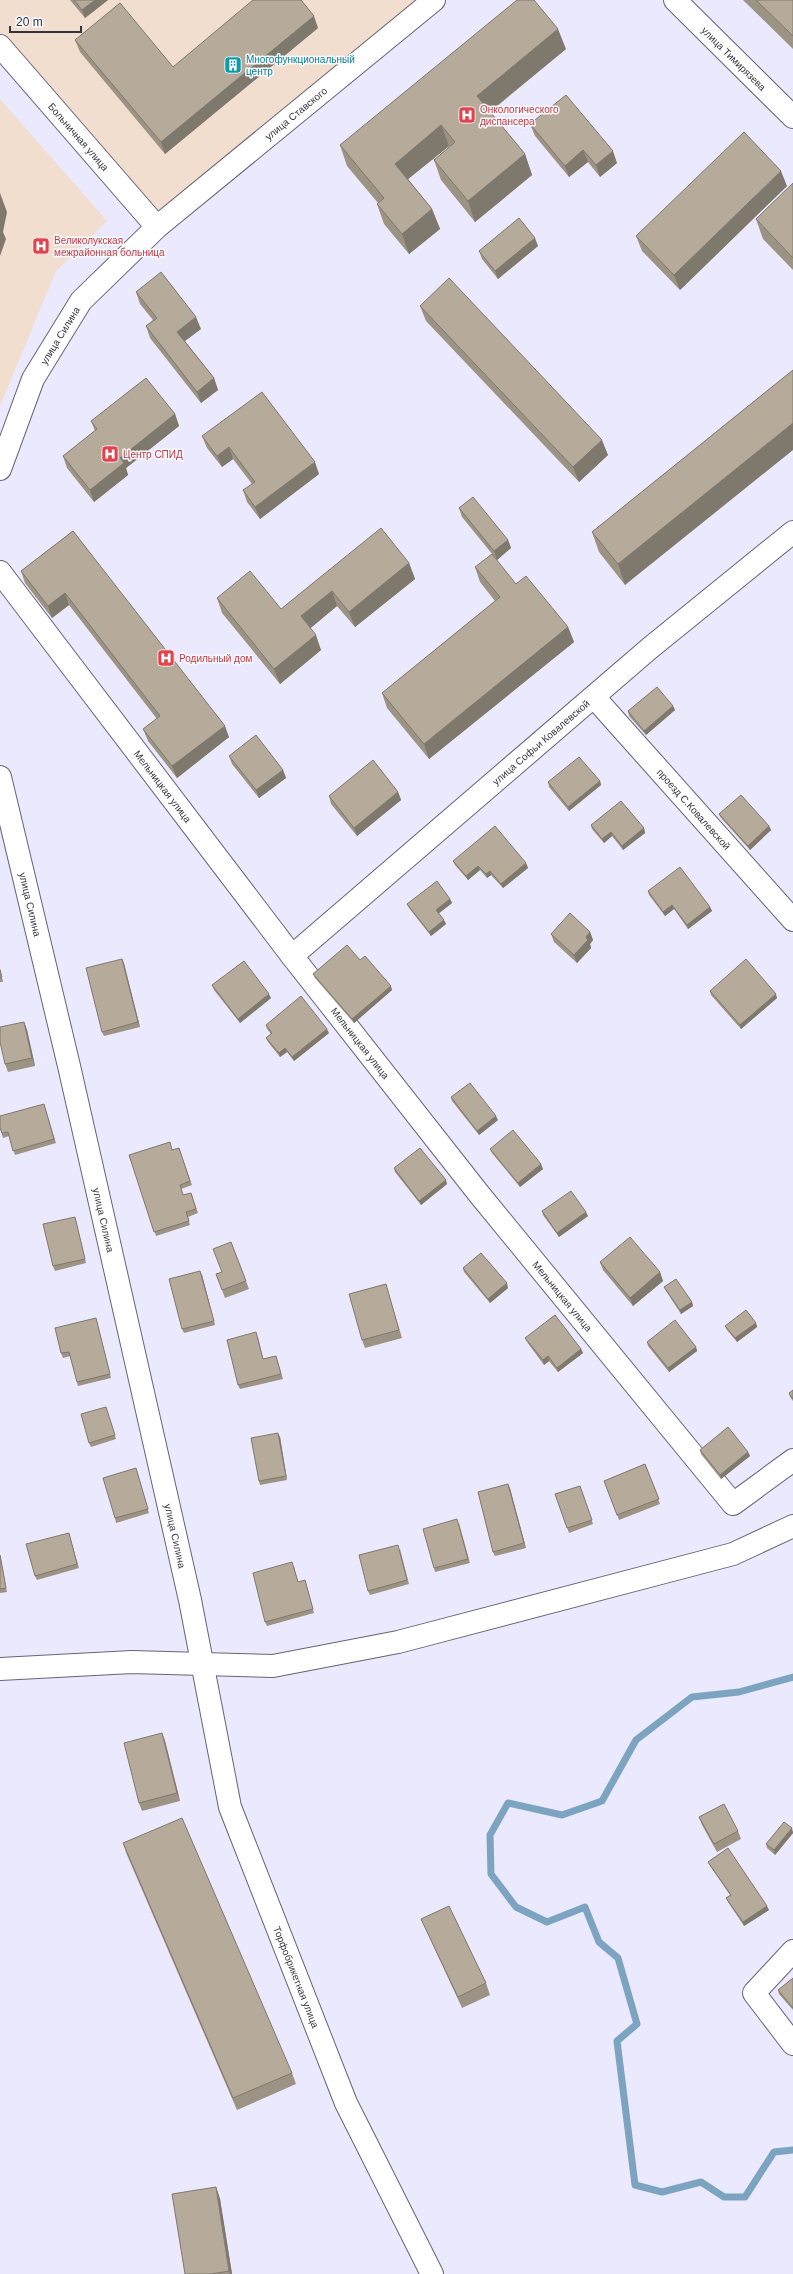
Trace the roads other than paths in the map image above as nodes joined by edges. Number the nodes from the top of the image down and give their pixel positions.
1 (434, 0) edge
2 (675, 0) edge
3 (0, 46) edge
4 (793, 117) edge
5 (157, 227) junction
6 (0, 469) edge
7 (793, 532) edge
8 (0, 572) edge
9 (594, 697) junction
10 (0, 777) edge
11 (793, 920) edge
12 (292, 956) junction
13 (793, 1460) edge
14 (793, 1526) edge
15 (202, 1665) junction
16 (0, 1669) edge
17 (793, 1951) edge
18 (793, 2044) edge
19 (432, 2274) edge

1 - 5 street, улица Ставского
2 - 4 street, улица Тимирязева
3 - 5 street, Больничная улица
5 - 6 street, улица Силина
7 - 9 street, улица Софьи Ковалевской
8 - 12 street, Мельницкая улица
9 - 11 street, проезд С.Ковалевской
9 - 12 street, улица Софьи Ковалевской
10 - 15 street, улица Силина
12 - 13 street, Мельницкая улица
14 - 15 street
15 - 16 street
15 - 19 street, Торфобрикетная улица
17 - 18 street

